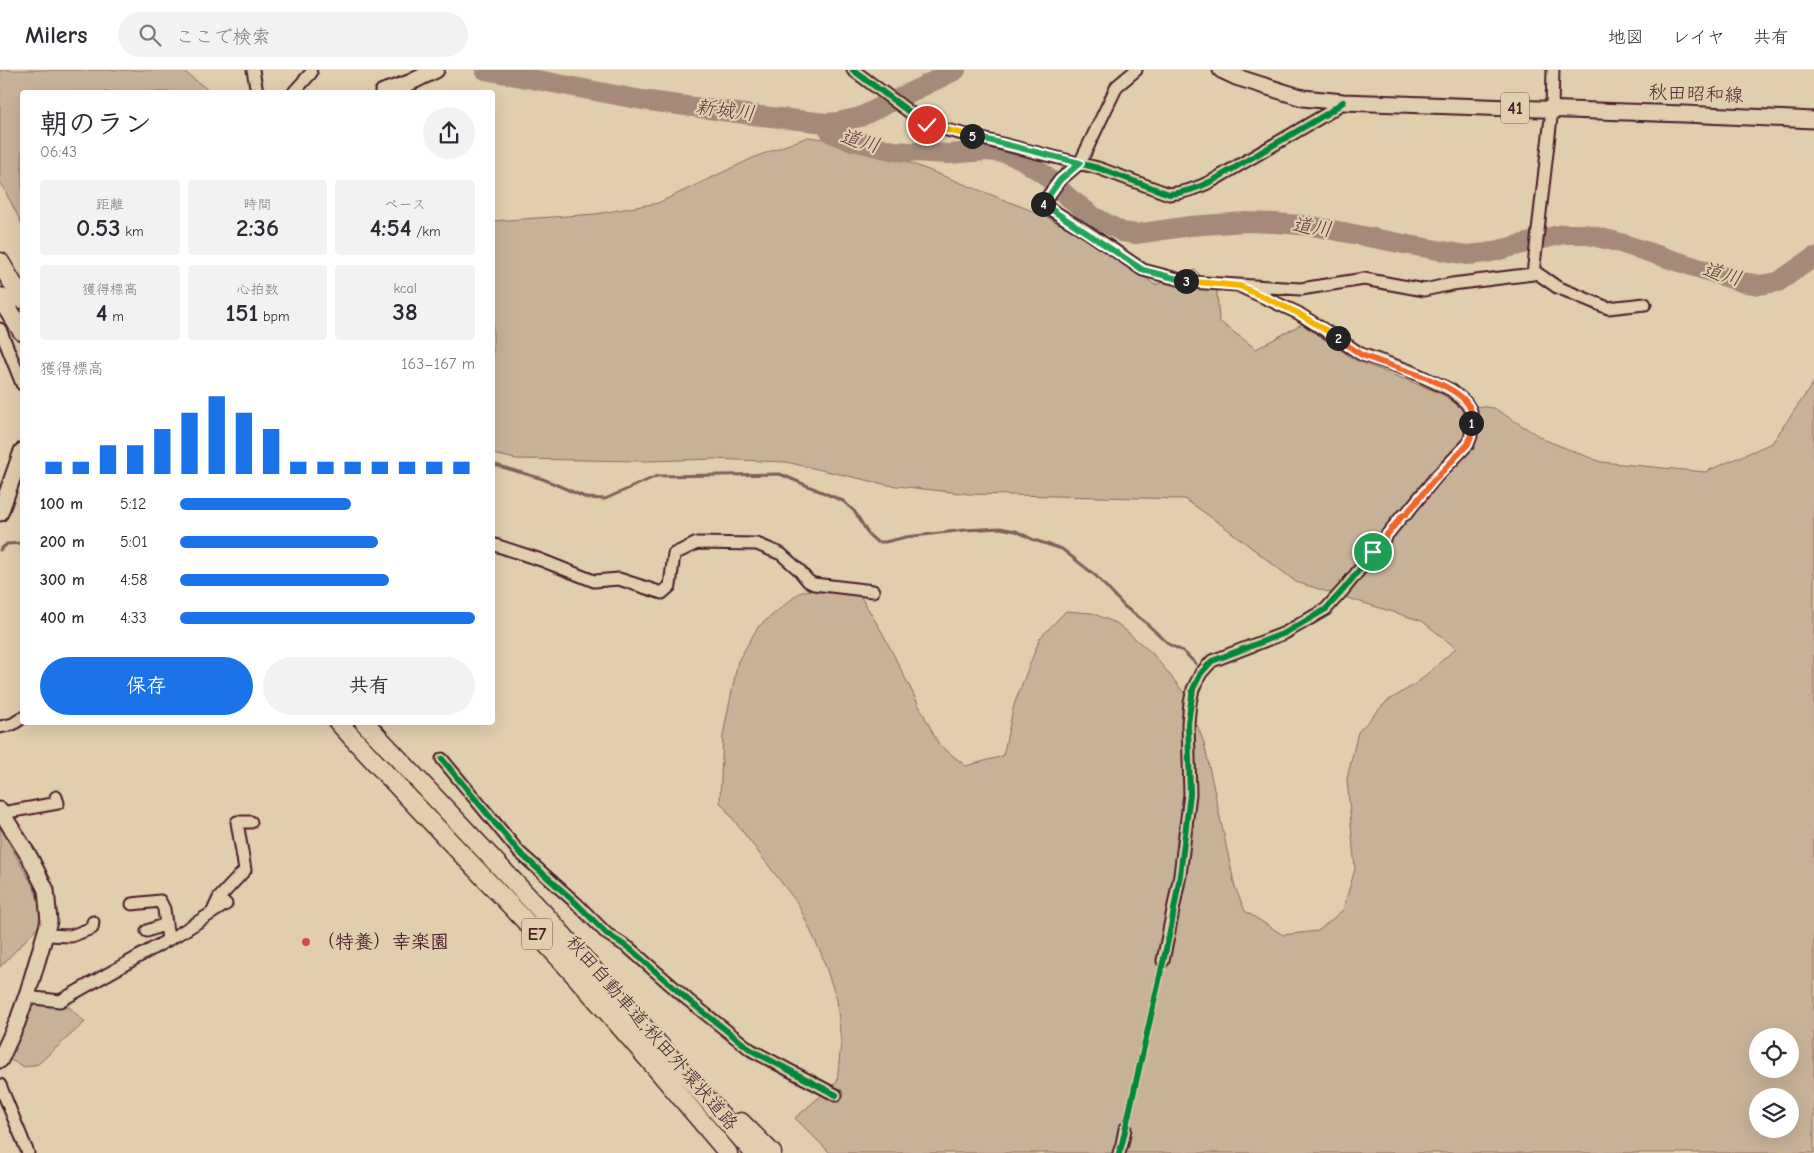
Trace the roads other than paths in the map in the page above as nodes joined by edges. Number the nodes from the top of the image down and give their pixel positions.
1 (253, 70) edge
2 (436, 70) edge
3 (853, 70) edge
4 (1136, 70) edge
5 (1221, 70) edge
6 (1553, 70) edge
7 (311, 73) dead end
8 (258, 90) edge
9 (296, 90) edge
10 (390, 90) edge
11 (1342, 102) junction
12 (1552, 109) junction
13 (1814, 120) edge
14 (1080, 163) junction
15 (0, 262) edge
16 (1534, 271) junction
17 (1240, 286) junction
18 (20, 296) edge
19 (0, 297) edge
20 (1645, 304) dead end
21 (20, 328) edge
22 (0, 330) edge
23 (20, 379) edge
24 (20, 457) edge
25 (0, 513) edge
26 (495, 545) edge
27 (873, 590) dead end
28 (20, 719) edge
29 (341, 725) edge
30 (367, 725) edge
31 (0, 727) edge
32 (442, 759) dead end
33 (56, 797) dead end
34 (1, 812) edge
35 (251, 822) dead end
36 (132, 904) dead end
37 (226, 904) dead end
38 (212, 912) junction
39 (93, 922) dead end
40 (166, 924) junction
41 (147, 931) dead end
42 (46, 935) junction
43 (168, 940) junction
44 (1163, 961) tunnel mouth
45 (26, 998) junction
46 (618, 998) junction
47 (0, 1060) edge
48 (0, 1085) edge
49 (836, 1095) dead end
50 (1125, 1129) tunnel mouth
51 (28, 1153) edge
52 (728, 1153) edge
53 (754, 1153) edge
54 (772, 1153) edge
55 (1119, 1153) edge

1 - 8 street
2 - 10 main road
3 - 14 street
4 - 14 street
5 - 11 main road, 秋田昭和線 / 41
6 - 12 street
7 - 9 street
11 - 12 main road, 秋田昭和線 / 41
11 - 14 street
12 - 13 main road, 秋田昭和線 / 41
12 - 16 street
14 - 17 street
15 - 18 highway
16 - 17 street
16 - 20 street
17 - 44 street
19 - 21 highway
22 - 23 street
24 - 25 main road
26 - 27 street
28 - 31 street
29 - 52 highway, 秋田自動車道;秋田外環状道路 / E7
30 - 46 highway, 秋田自動車道;秋田外環状道路 / E7
32 - 49 street
33 - 34 street
34 - 42 main road
35 - 38 street
36 - 40 street
37 - 38 street
38 - 43 street
39 - 42 street
40 - 41 street
40 - 43 street
42 - 45 main road
43 - 45 street
45 - 47 main road
46 - 53 highway, 秋田自動車道;秋田外環状道路 / E7
46 - 54 highway
48 - 51 street
50 - 55 street

